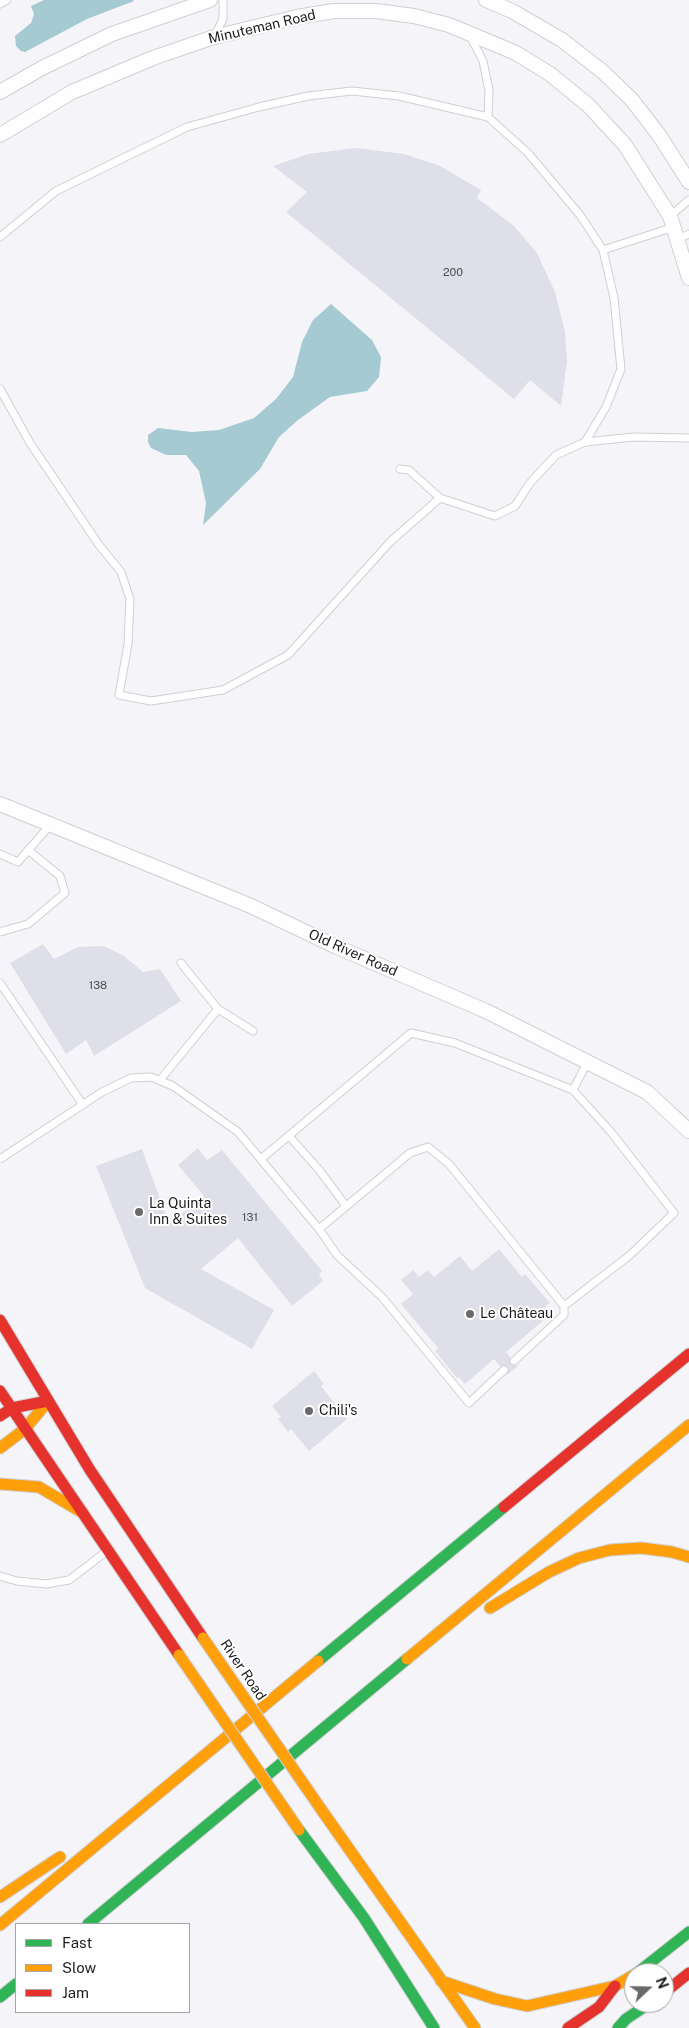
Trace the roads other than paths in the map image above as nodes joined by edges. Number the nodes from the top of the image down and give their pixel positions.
1 (7, 0) edge
2 (210, 0) edge
3 (223, 0) edge
4 (486, 0) edge
5 (190, 3) edge
6 (0, 4) edge
7 (469, 32) junction
8 (214, 37) junction
9 (0, 92) edge
10 (488, 117) junction
11 (0, 135) edge
12 (689, 182) edge
13 (689, 200) edge
14 (678, 229) edge
15 (0, 237) edge
16 (602, 250) junction
17 (689, 278) edge
18 (0, 389) edge
19 (689, 438) edge
20 (584, 442) junction
21 (400, 469) dead end
22 (440, 498) junction
23 (0, 804) edge
24 (52, 824) junction
25 (28, 850) junction
26 (0, 854) edge
27 (0, 932) edge
28 (181, 963) dead end
29 (0, 983) edge
30 (218, 1009) junction
31 (253, 1031) dead end
32 (587, 1062) junction
33 (160, 1080) junction
34 (573, 1090) junction
35 (83, 1105) junction
36 (689, 1131) edge
37 (289, 1136) junction
38 (0, 1159) edge
39 (261, 1159) junction
40 (346, 1206) junction
41 (320, 1229) junction
42 (564, 1306) junction
43 (0, 1320) edge
44 (689, 1354) edge
45 (514, 1361) dead end
46 (504, 1370) dead end
47 (0, 1391) edge
48 (48, 1401) junction
49 (12, 1408) junction
50 (0, 1416) edge
51 (689, 1426) edge
52 (25, 1429) junction
53 (0, 1448) edge
54 (0, 1484) edge
55 (83, 1513) junction
56 (107, 1550) junction
57 (689, 1557) edge
58 (0, 1576) edge
59 (425, 1646) junction
60 (173, 1783) junction
61 (0, 1897) edge
62 (89, 1923) edge
63 (0, 1925) edge
64 (689, 1932) edge
65 (649, 1963) edge
66 (689, 1973) edge
67 (442, 1981) junction
68 (624, 1981) edge
69 (15, 1985) edge
70 (674, 1985) edge
71 (615, 1986) junction
72 (0, 1997) edge
73 (635, 2013) edge
74 (626, 2019) junction
75 (434, 2028) edge
76 (475, 2028) edge
77 (568, 2028) edge
78 (612, 2028) edge
79 (618, 2028) edge

1 - 6 lane
2 - 5 street
3 - 8 lane
4 - 12 street
5 - 9 street
7 - 8 street, Minuteman Road
7 - 10 lane
7 - 14 street, Minuteman Road
8 - 11 street, Minuteman Road
10 - 15 lane
10 - 16 lane
13 - 14 lane
14 - 16 lane
14 - 17 street, Minuteman Road
16 - 20 lane
18 - 22 lane
19 - 20 lane
20 - 22 lane
21 - 22 lane
23 - 24 street, Old River Road
24 - 25 lane
24 - 32 street, Old River Road
25 - 26 lane
25 - 27 lane
28 - 30 lane
29 - 35 lane
30 - 31 lane
30 - 33 lane
32 - 34 lane
32 - 36 street, Old River Road
33 - 35 lane
33 - 39 lane
34 - 37 lane
34 - 42 lane
35 - 38 lane
37 - 39 lane
37 - 40 lane
39 - 41 lane
40 - 41 lane
40 - 42 lane
41 - 46 lane
42 - 45 lane
43 - 48 main road, River Road
44 - 60 main road
47 - 49 main road
48 - 49 main road
48 - 52 main road
48 - 67 main road, River Road, bridge
49 - 50 main road
49 - 52 main road
51 - 59 main road
52 - 53 main road
52 - 55 main road
54 - 55 main road
55 - 56 main road
56 - 58 lane
56 - 75 main road, bridge
57 - 59 main road
59 - 62 main road
60 - 61 main road
60 - 63 main road
64 - 65 main road
66 - 70 main road
67 - 71 main road
67 - 76 main road, River Road
68 - 71 main road
69 - 72 main road
71 - 77 main road
73 - 74 main road
74 - 78 main road
74 - 79 main road

